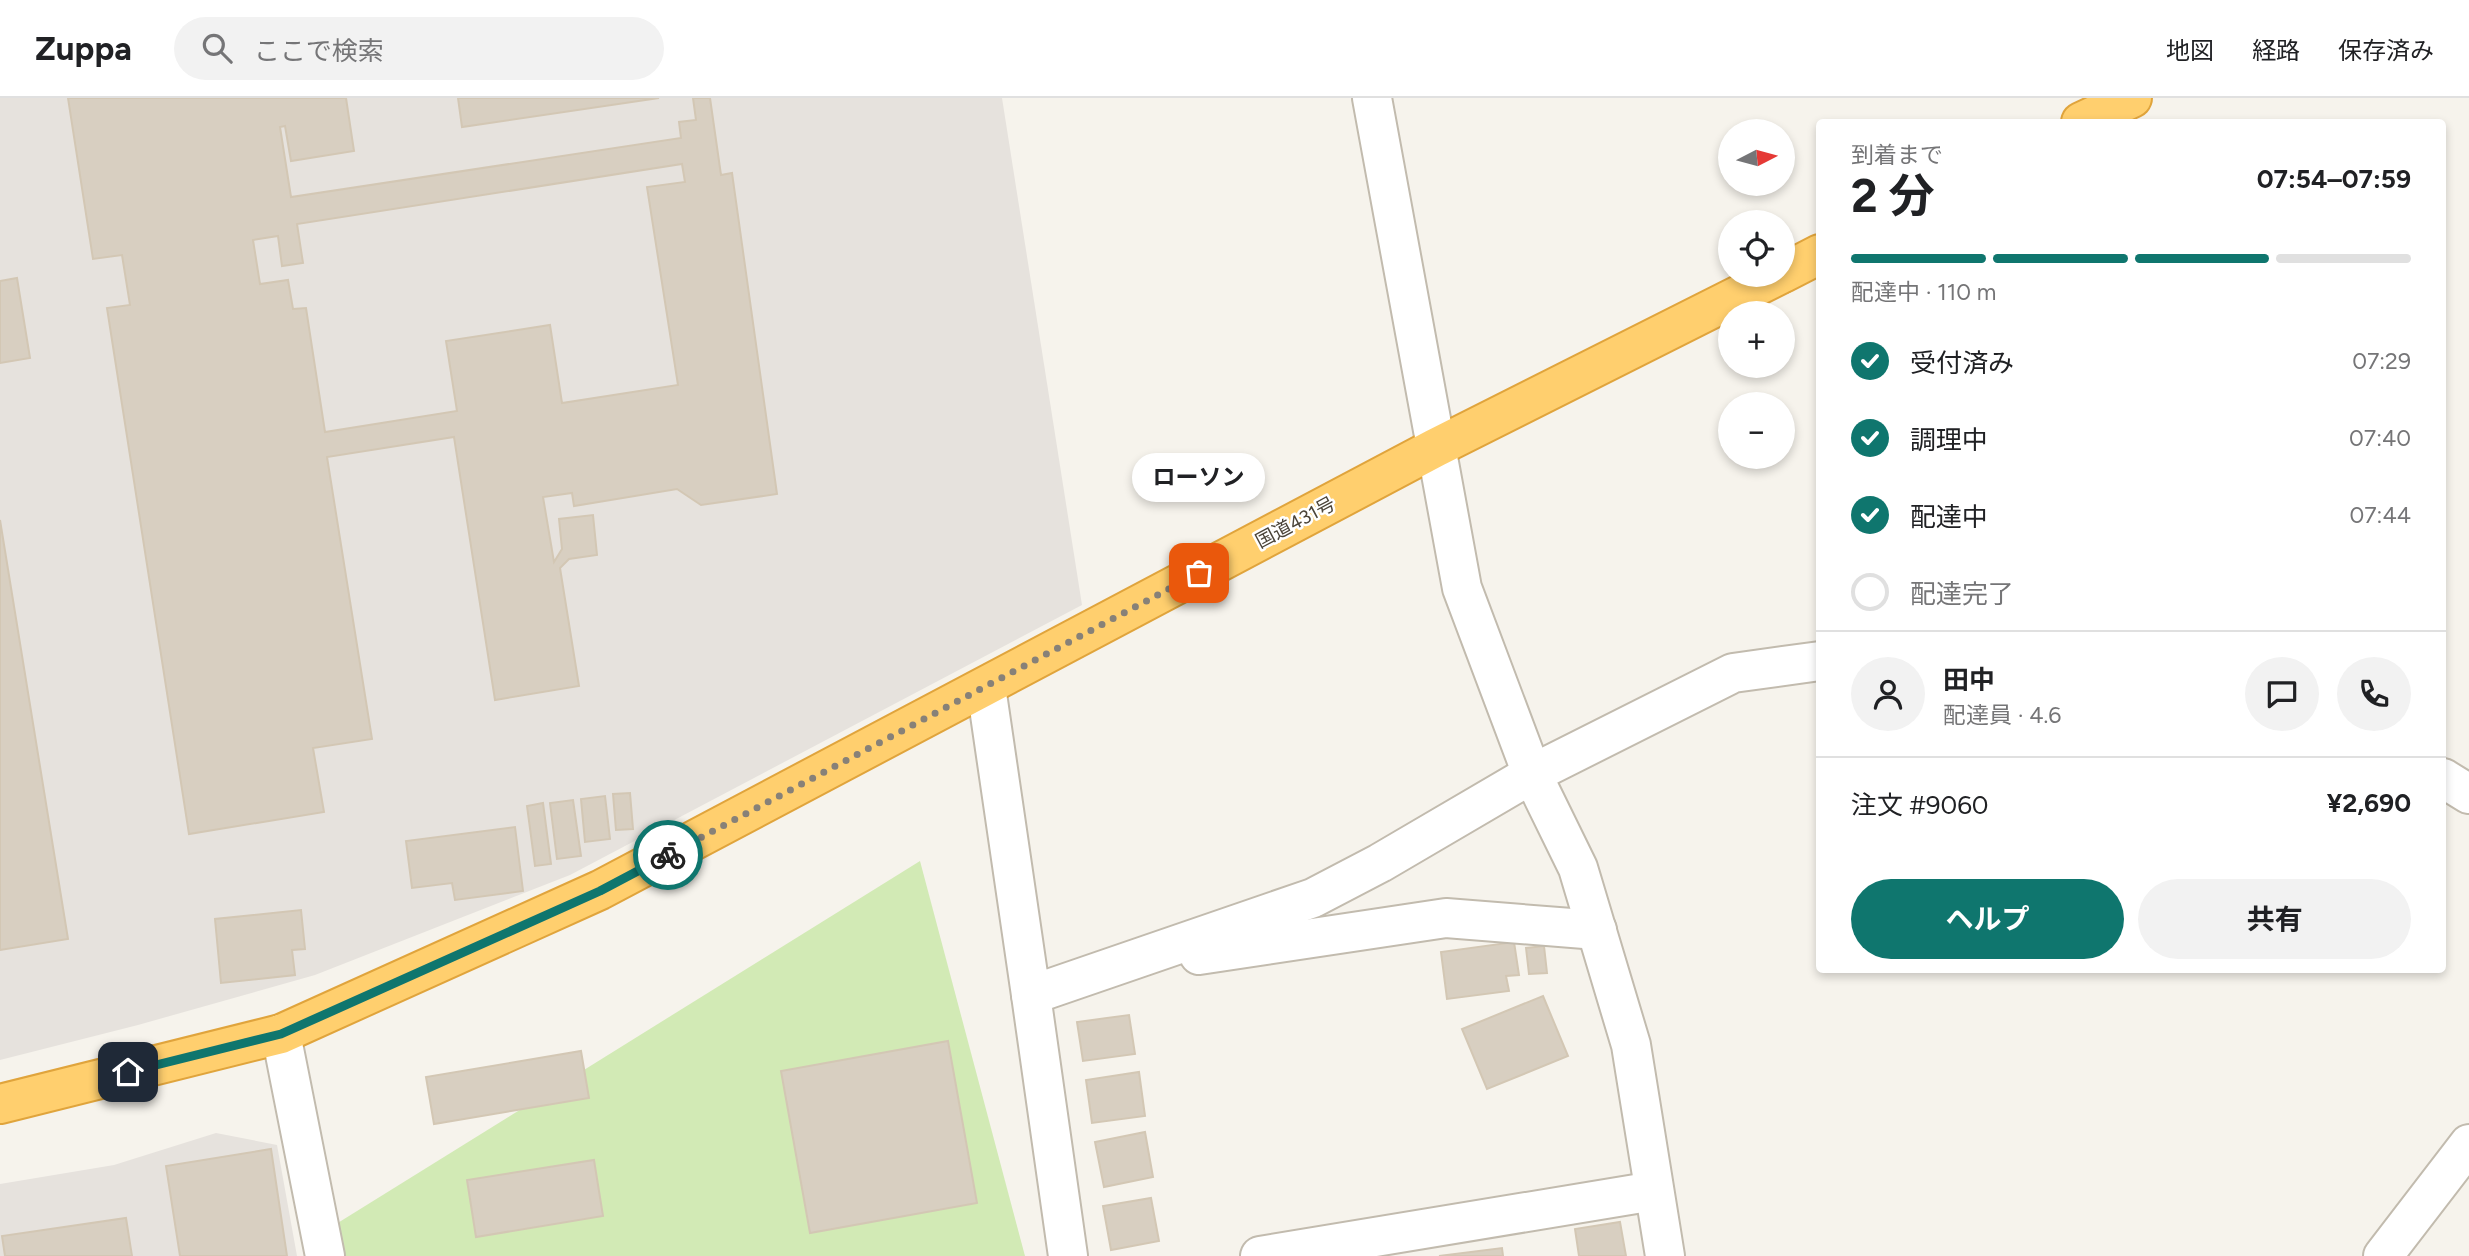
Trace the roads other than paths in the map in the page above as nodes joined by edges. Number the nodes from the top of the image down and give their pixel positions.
1 (1372, 98) edge
2 (1816, 256) edge
3 (1795, 267) edge
4 (1755, 287) edge
5 (1435, 448) junction
6 (1816, 662) edge
7 (986, 687) junction
8 (1532, 774) junction
9 (2446, 780) edge
10 (2469, 794) edge
11 (1597, 930) junction
12 (1105, 970) junction
13 (1031, 995) junction
14 (281, 1034) junction
15 (0, 1104) edge
16 (2469, 1144) edge
17 (1654, 1191) junction
18 (324, 1256) edge
19 (1068, 1256) edge
20 (1261, 1256) edge
21 (1665, 1256) edge
22 (2383, 1256) edge

1 - 5 street
2 - 3 highway, 国道431号
4 - 5 highway, 国道431号
5 - 7 highway, 国道431号
5 - 8 street
6 - 8 street
7 - 13 street
7 - 14 highway, 国道431号
8 - 11 street
8 - 12 street
9 - 10 street
11 - 12 street
11 - 17 street
12 - 13 street
13 - 19 street
14 - 15 highway, 国道431号
14 - 18 street
16 - 22 street
17 - 20 street
17 - 21 street

